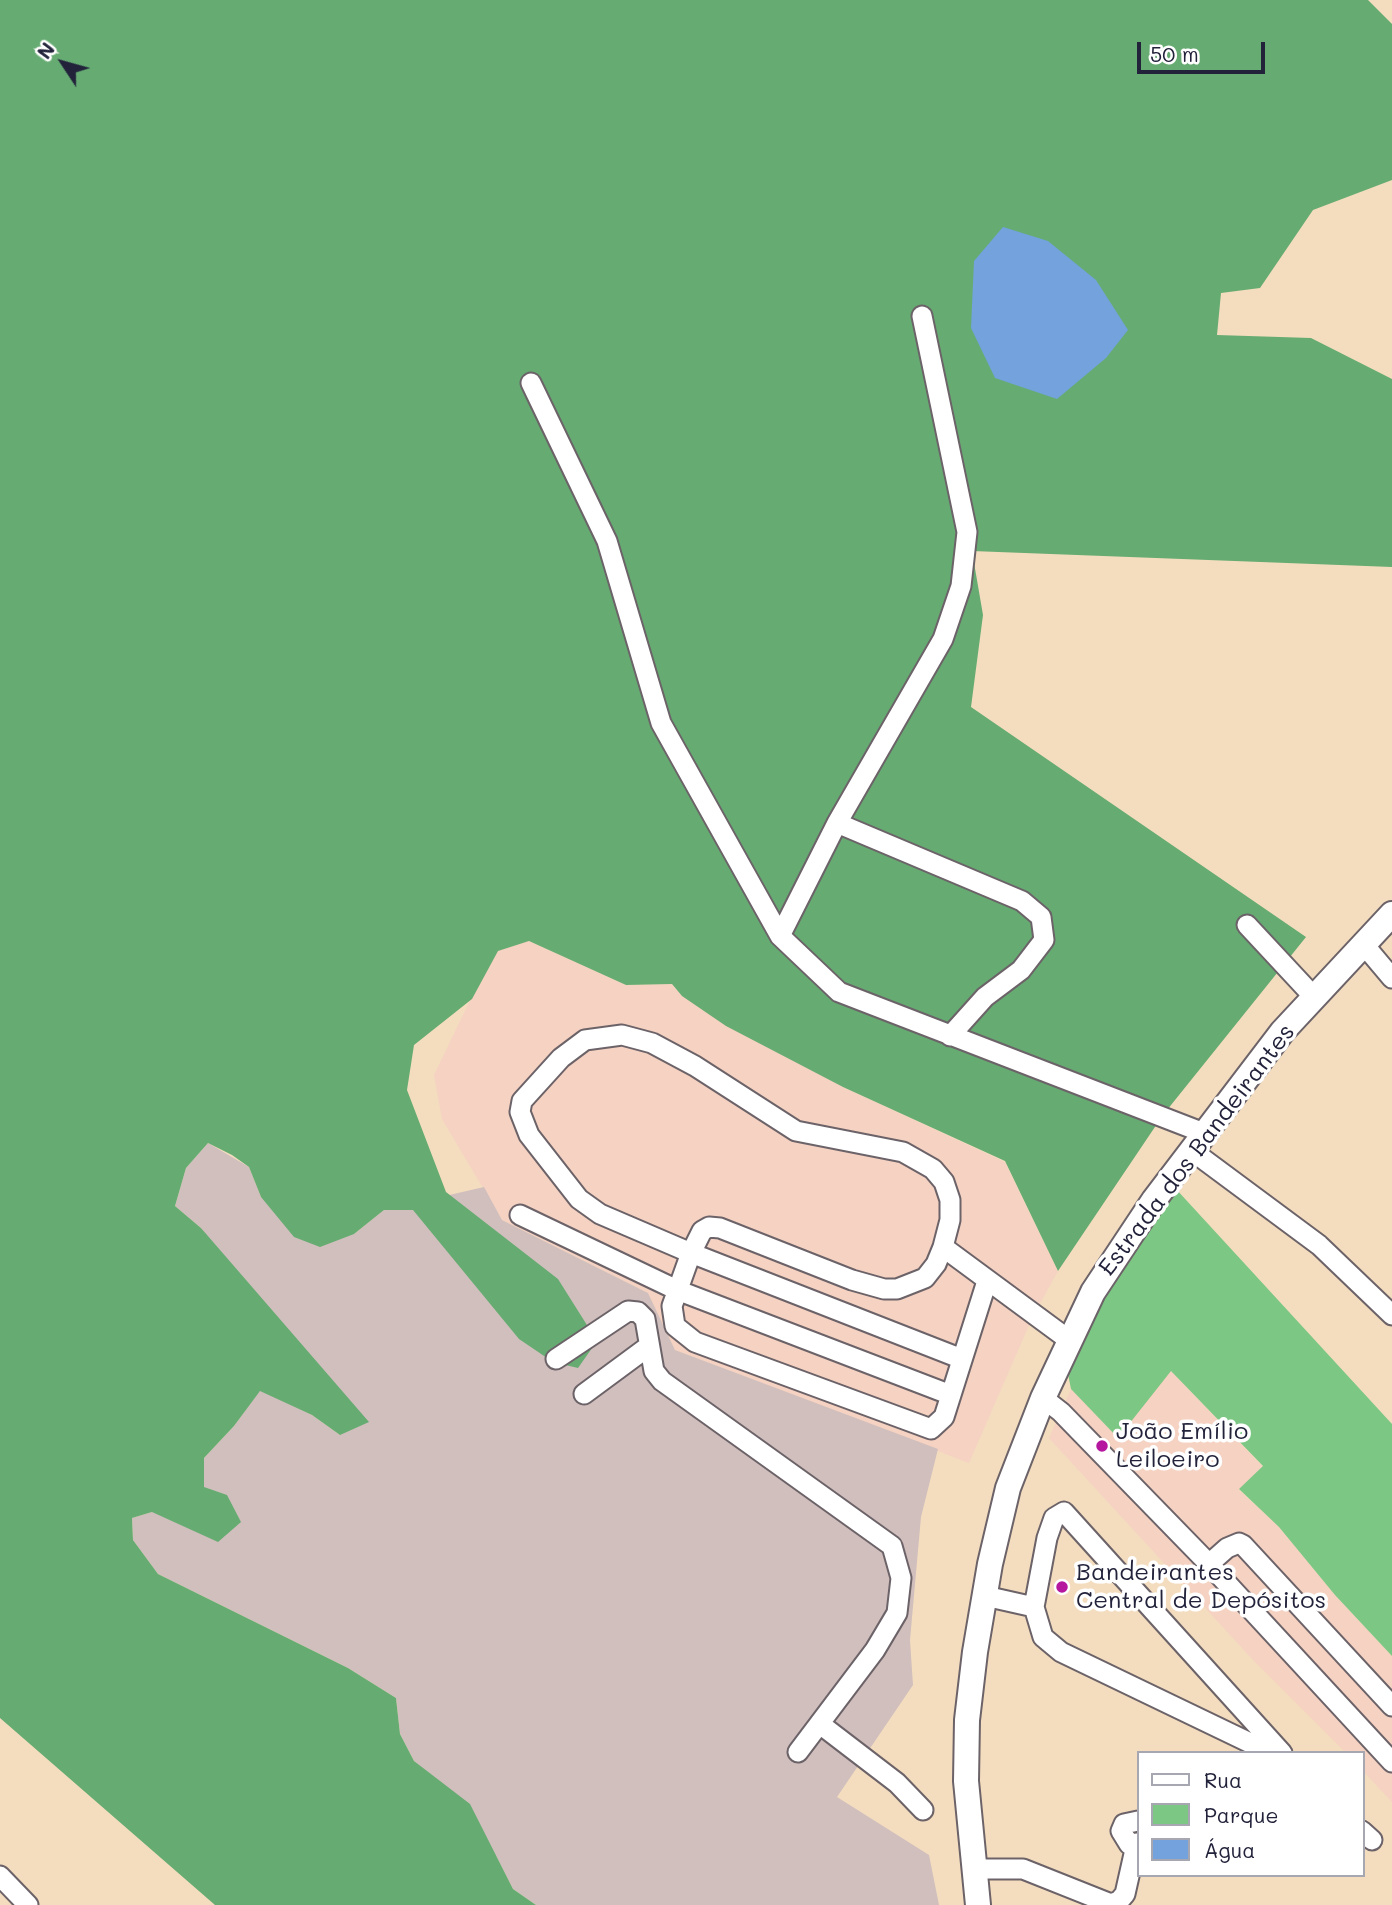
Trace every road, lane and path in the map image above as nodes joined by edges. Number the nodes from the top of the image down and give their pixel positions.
1 (922, 316) dead end
2 (531, 383) dead end
3 (837, 824) junction
4 (1392, 914) edge
5 (1247, 925) dead end
6 (780, 936) junction
7 (1365, 946) junction
8 (1392, 978) edge
9 (1314, 998) junction
10 (950, 1036) junction
11 (1198, 1141) junction
12 (520, 1215) dead end
13 (943, 1247) junction
14 (691, 1253) junction
15 (987, 1281) junction
16 (677, 1290) junction
17 (1392, 1315) edge
18 (1069, 1340) junction
19 (649, 1346) junction
20 (962, 1359) junction
21 (556, 1360) dead end
22 (583, 1394) dead end
23 (951, 1395) junction
24 (1043, 1398) junction
25 (1209, 1564) junction
26 (985, 1596) junction
27 (1034, 1607) junction
28 (1392, 1706) edge
29 (820, 1724) junction
30 (1267, 1751) edge
31 (1280, 1751) edge
32 (799, 1752) dead end
33 (1392, 1762) edge
34 (923, 1810) dead end
35 (1136, 1821) edge
36 (1136, 1844) edge
37 (1136, 1848) edge
38 (973, 1869) junction
39 (0, 1876) edge
40 (1121, 1903) edge
41 (28, 1905) edge
42 (978, 1905) edge

1 - 3 street
2 - 6 street
3 - 6 street
3 - 10 street
4 - 7 main road, Estrada dos Bandeirantes
5 - 9 street
6 - 10 street
7 - 8 street
7 - 9 main road, Estrada dos Bandeirantes
9 - 11 main road, Estrada dos Bandeirantes
10 - 11 street
11 - 17 street
11 - 18 main road, Estrada dos Bandeirantes
12 - 16 street
13 - 14 street
13 - 14 street
13 - 15 street
14 - 16 street
14 - 20 street
15 - 18 street
15 - 20 street
16 - 23 street
16 - 23 street
18 - 24 main road, Estrada dos Bandeirantes
19 - 21 street
19 - 22 street
19 - 29 street
20 - 23 street
24 - 25 street
24 - 26 main road, Estrada dos Bandeirantes
25 - 28 street
25 - 33 street
26 - 27 street
26 - 38 main road, Estrada dos Bandeirantes
27 - 30 street
27 - 31 street
29 - 32 street
29 - 34 street
35 - 36 street
37 - 40 street
38 - 40 street
38 - 42 main road, Estrada dos Bandeirantes
39 - 41 street

